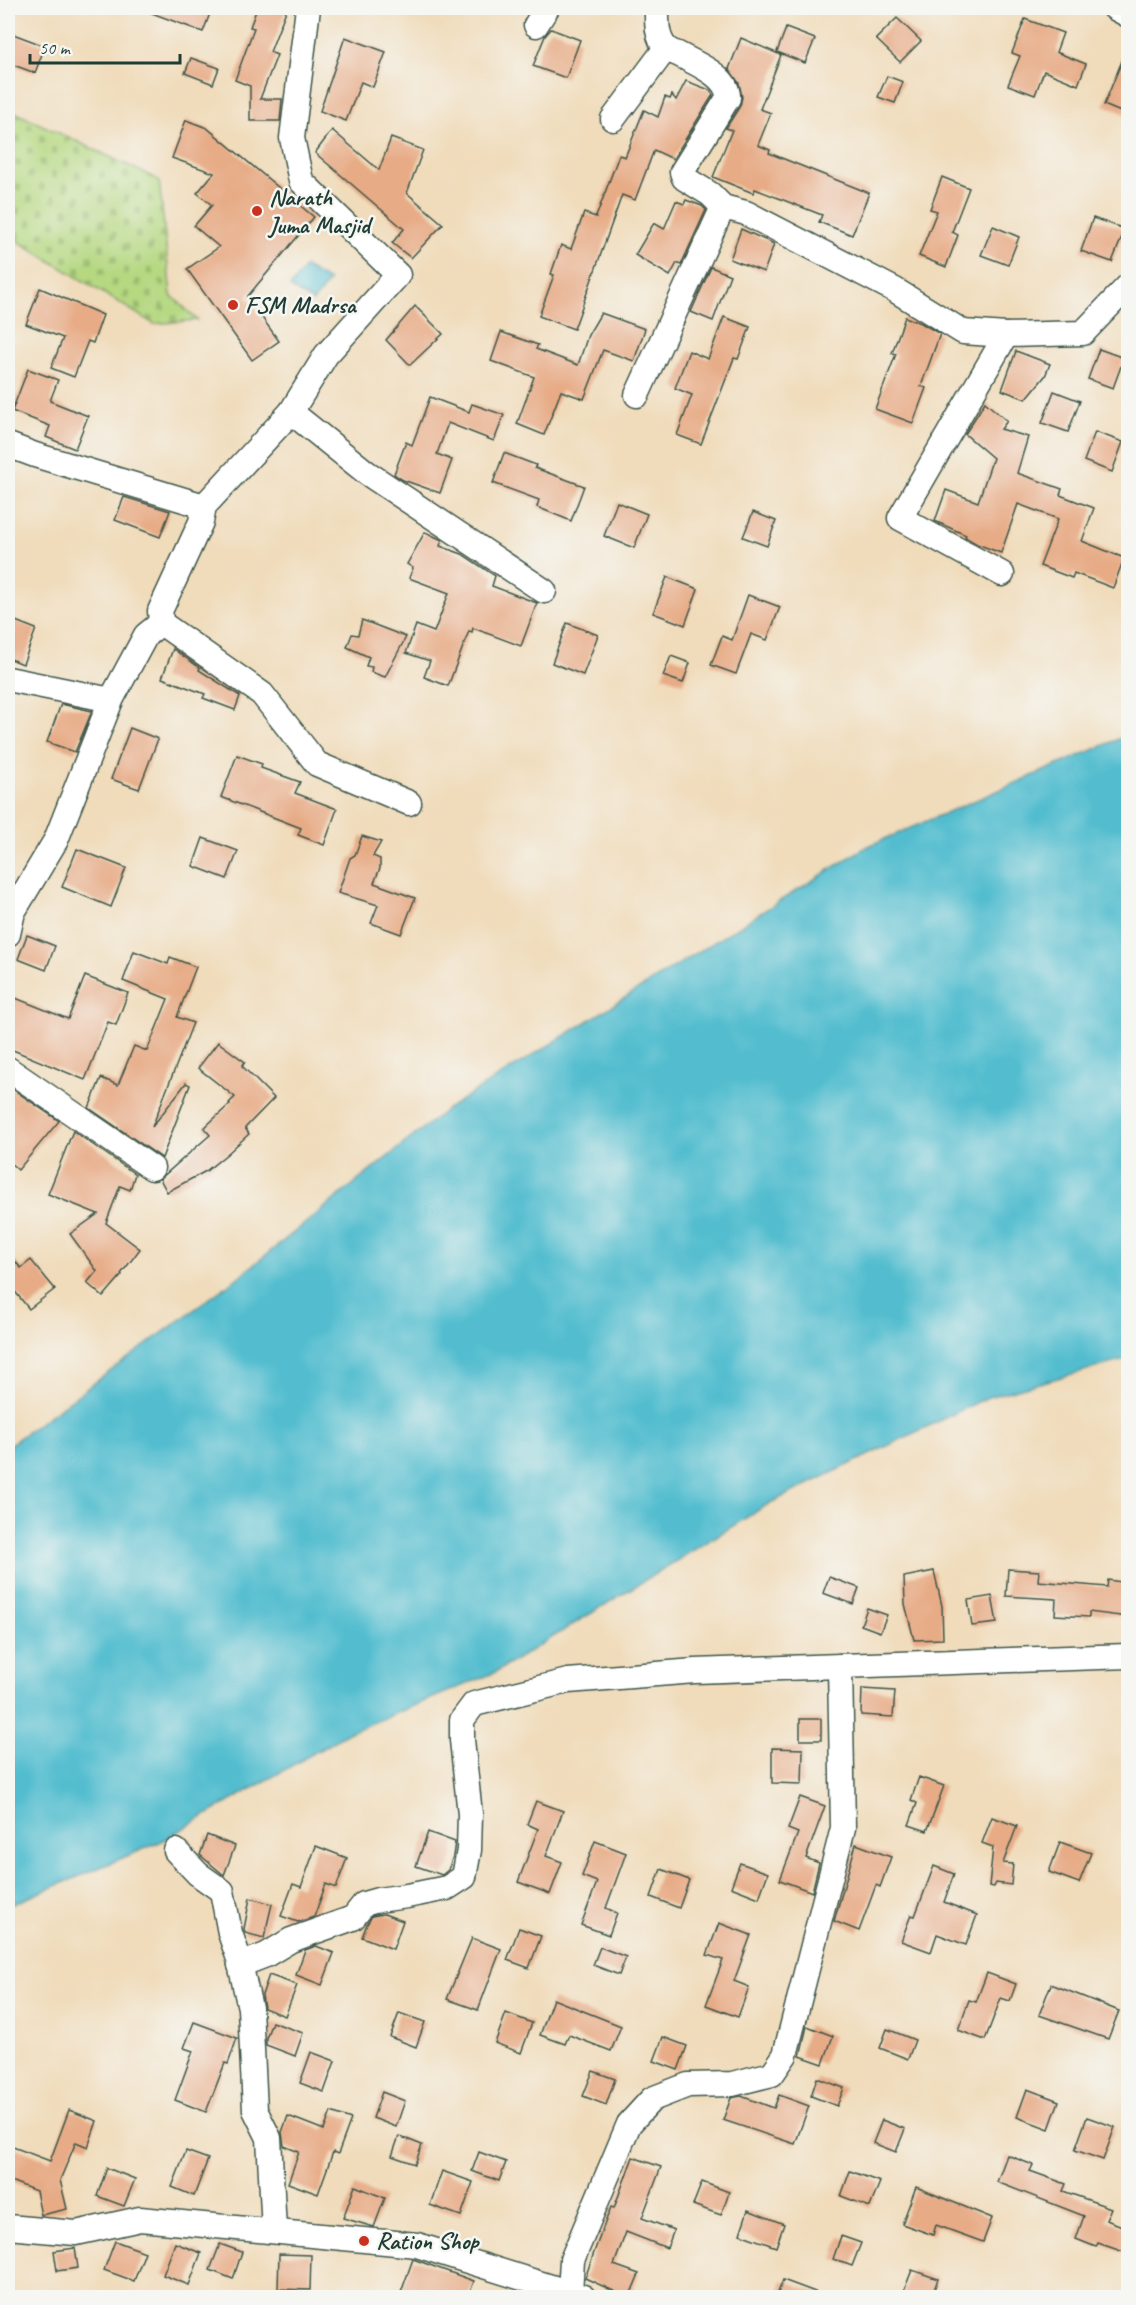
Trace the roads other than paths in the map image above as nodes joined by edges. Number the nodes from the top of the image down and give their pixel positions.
1 (308, 8) edge
2 (657, 8) edge
3 (1115, 8) edge
4 (1128, 15) edge
5 (666, 48) junction
6 (614, 119) dead end
7 (723, 207) junction
8 (1128, 286) edge
9 (1006, 335) junction
10 (637, 396) dead end
11 (291, 412) junction
12 (8, 445) edge
13 (204, 506) junction
14 (1002, 574) dead end
15 (544, 591) dead end
16 (161, 622) junction
17 (8, 679) edge
18 (111, 700) junction
19 (409, 804) dead end
20 (8, 934) edge
21 (8, 1068) edge
22 (152, 1168) dead end
23 (1128, 1656) edge
24 (840, 1666) junction
25 (176, 1851) dead end
26 (240, 1965) junction
27 (8, 2227) edge
28 (274, 2230) junction
29 (578, 2295) edge

1 - 11 street
2 - 5 street
3 - 4 street
5 - 6 street
5 - 7 street
7 - 9 street
7 - 10 street
8 - 9 street
9 - 14 street
11 - 13 street
11 - 15 street
12 - 13 street
13 - 16 street
16 - 18 street
16 - 19 street
17 - 18 street
18 - 20 street
21 - 22 street
23 - 24 street
24 - 26 street
24 - 29 street
25 - 26 street
26 - 28 street
27 - 28 street
28 - 29 street

